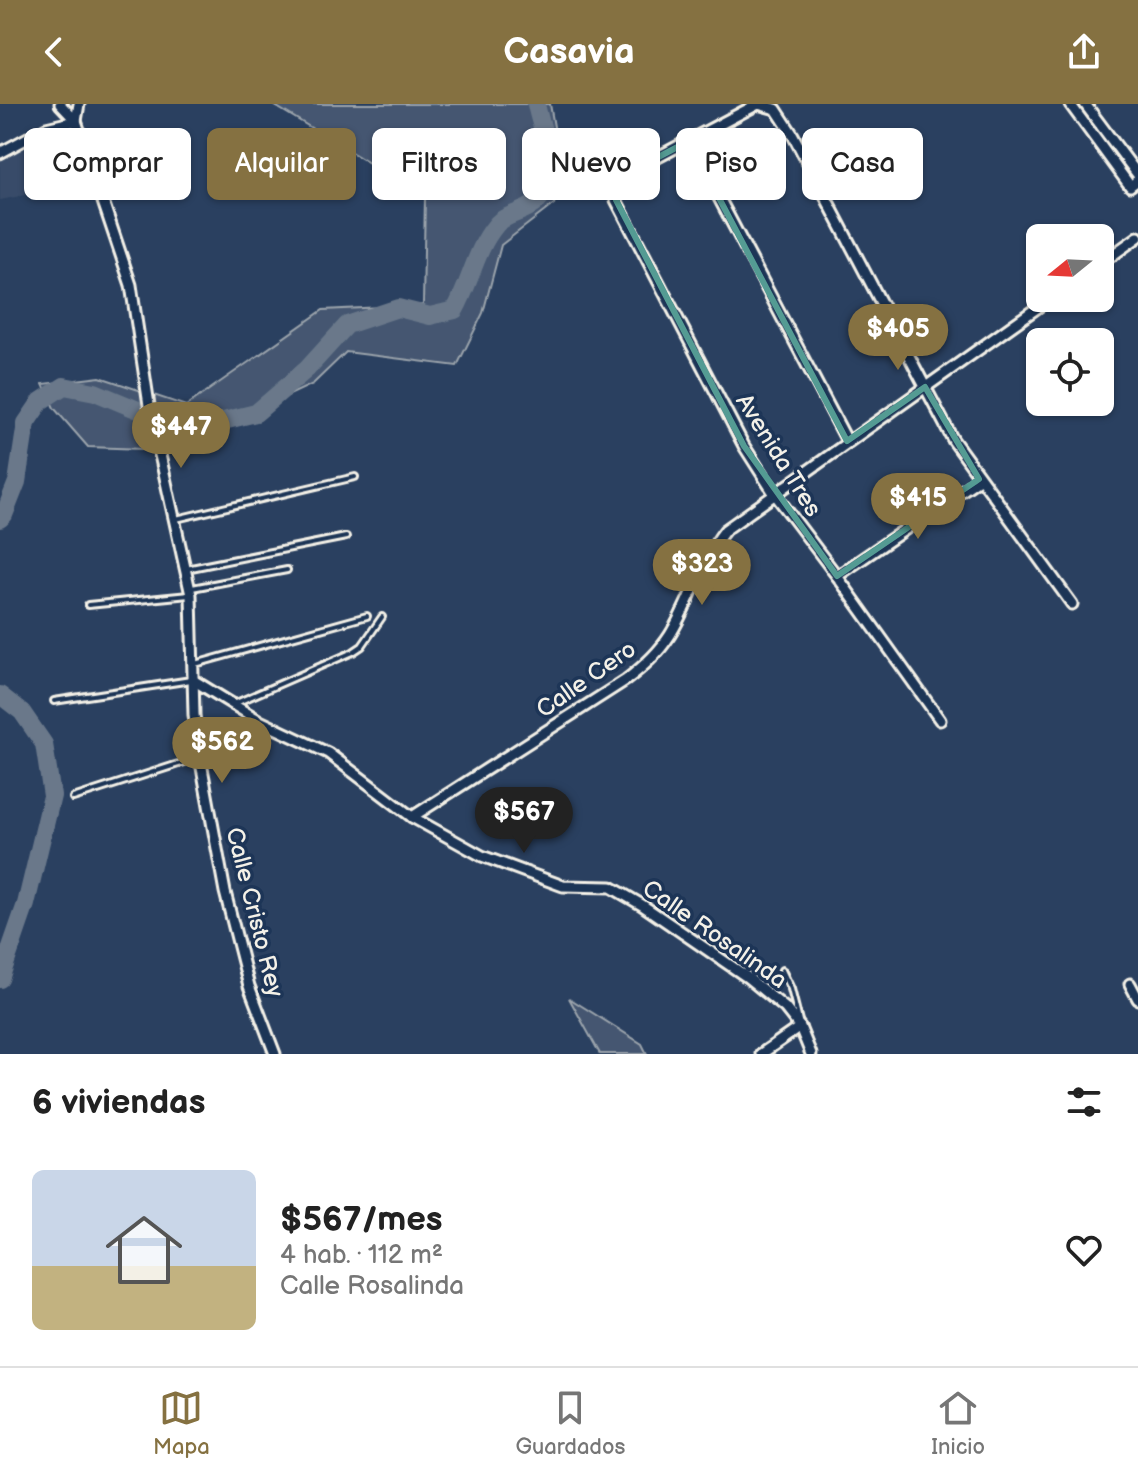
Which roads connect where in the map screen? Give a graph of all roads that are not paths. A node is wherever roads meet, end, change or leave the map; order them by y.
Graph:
1 (60, 104) edge
2 (79, 104) edge
3 (766, 104) edge
4 (1070, 104) edge
5 (1085, 104) edge
6 (76, 121) junction
7 (713, 128) edge
8 (676, 148) edge
9 (0, 153) edge
10 (1137, 181) edge
11 (720, 200) edge
12 (1138, 237) edge
13 (1114, 254) edge
14 (1031, 312) edge
15 (925, 387) junction
16 (847, 441) junction
17 (355, 477) dead end
18 (979, 479) junction
19 (774, 493) junction
20 (176, 519) junction
21 (346, 537) dead end
22 (186, 569) junction
23 (287, 570) dead end
24 (837, 576) junction
25 (191, 592) junction
26 (1072, 604) dead end
27 (88, 605) dead end
28 (367, 616) dead end
29 (382, 617) dead end
30 (193, 665) junction
31 (193, 680) junction
32 (54, 701) dead end
33 (234, 704) junction
34 (940, 720) dead end
35 (200, 757) junction
36 (73, 798) dead end
37 (412, 817) junction
38 (782, 970) dead end
39 (1130, 984) dead end
40 (1138, 999) edge
41 (800, 1027) junction
42 (275, 1054) edge
43 (761, 1054) edge
44 (811, 1054) edge

1 - 6 street
2 - 6 street
3 - 7 street
3 - 15 street
4 - 10 street
5 - 10 street
6 - 9 street
6 - 20 street, Calle Cristo Rey
8 - 19 street, Avenida Tres
11 - 16 street
12 - 13 street
14 - 15 street, Calle Cero
15 - 16 street, Calle Cero
15 - 18 street
16 - 19 street, Calle Cero
17 - 20 lane
18 - 24 street
18 - 26 street
19 - 24 street, Avenida Tres
19 - 37 street, Calle Cero
20 - 22 street, Calle Cristo Rey
21 - 22 lane
22 - 25 street, Calle Cristo Rey
23 - 25 lane
24 - 34 street, Avenida Tres
25 - 27 lane
25 - 30 street, Calle Cristo Rey
28 - 30 lane
29 - 33 lane
30 - 31 street, Calle Cristo Rey
31 - 32 lane
31 - 33 street, Calle Rosalinda
31 - 35 street, Calle Cristo Rey
33 - 37 street, Calle Rosalinda
35 - 36 lane
35 - 42 street, Calle Cristo Rey
37 - 41 street, Calle Rosalinda
38 - 41 lane
39 - 40 street
41 - 43 street
41 - 44 street, Calle Rosalinda

